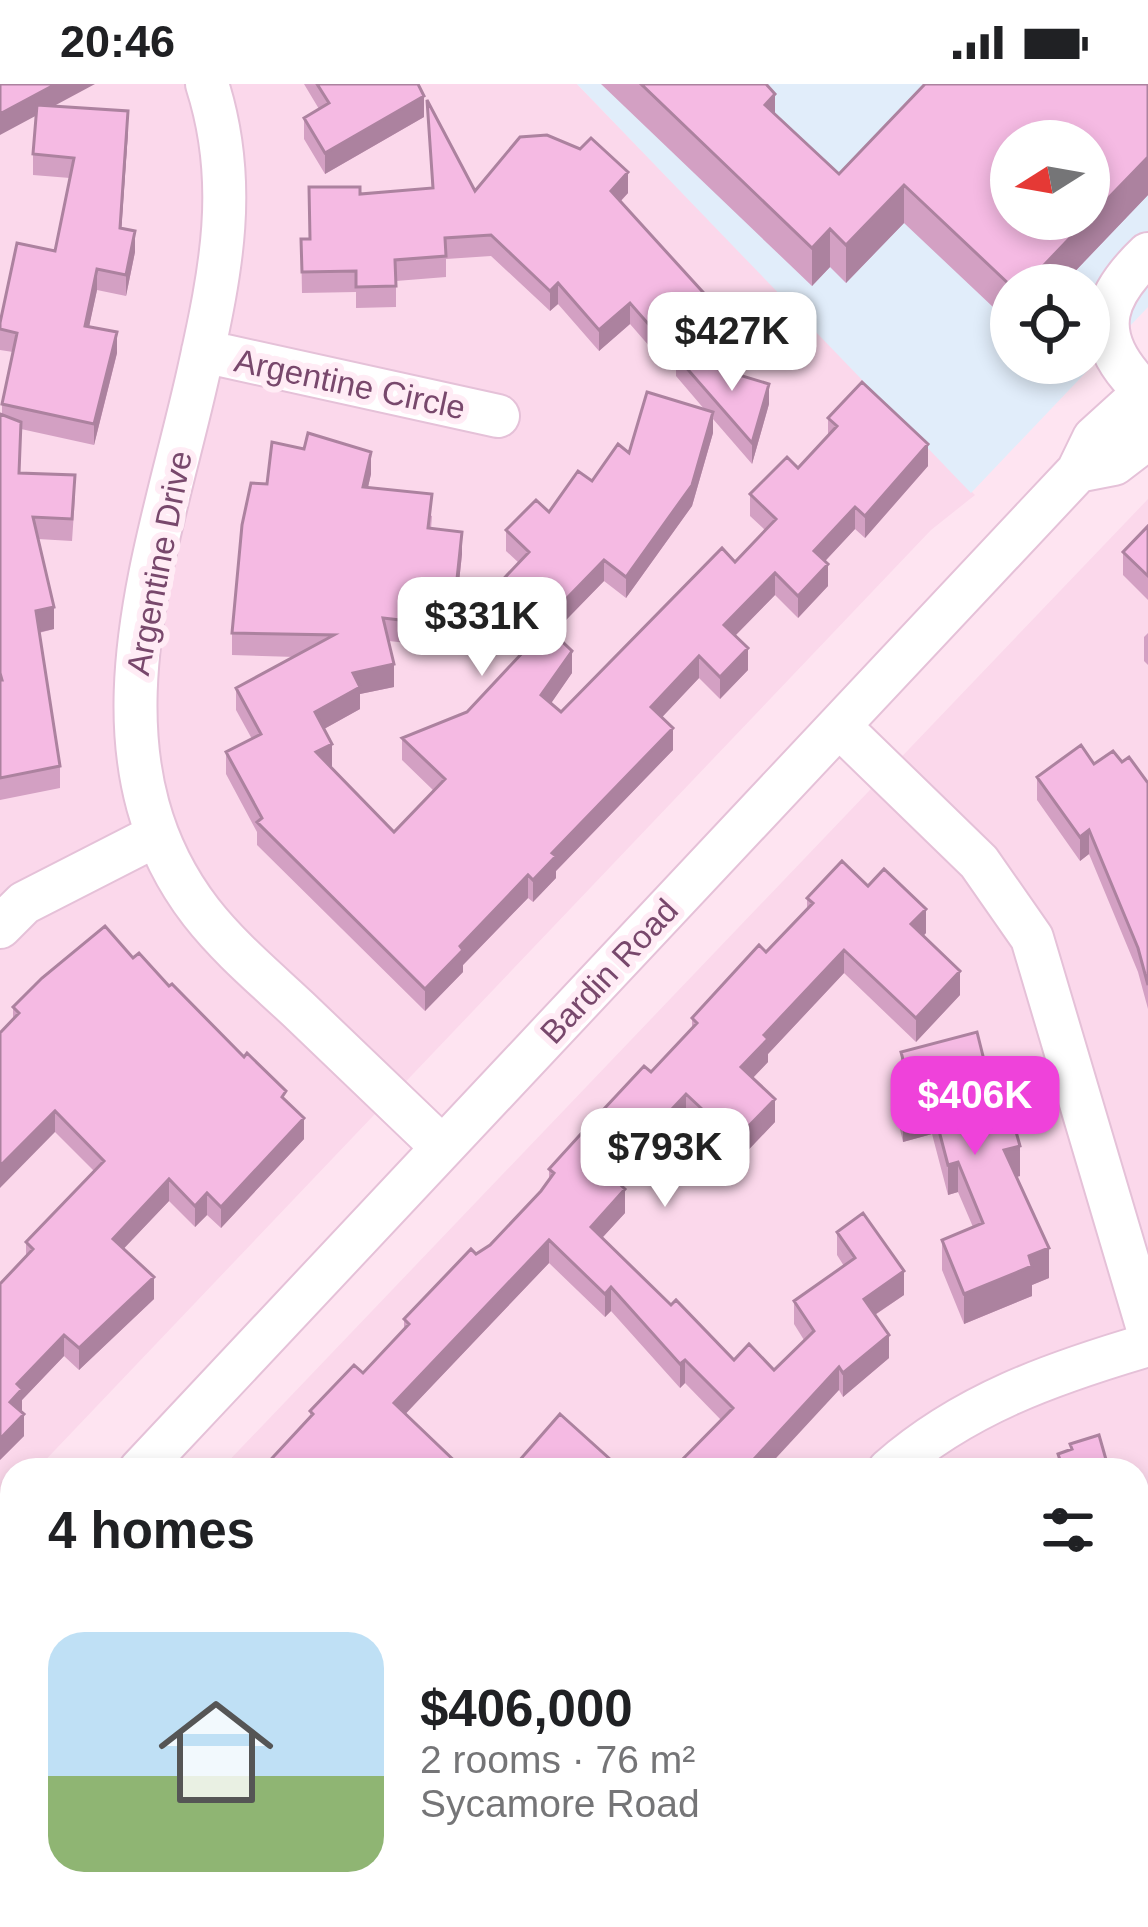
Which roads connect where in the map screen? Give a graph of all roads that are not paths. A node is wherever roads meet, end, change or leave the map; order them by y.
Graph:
1 (207, 84) edge
2 (1148, 254) edge
3 (203, 351) junction
4 (1142, 375) edge
5 (497, 416) dead end
6 (1148, 438) edge
7 (1078, 471) junction
8 (839, 726) junction
9 (157, 835) junction
10 (0, 927) edge
11 (442, 1147) junction
12 (1148, 1329) edge
13 (1148, 1345) edge
14 (151, 1458) edge
15 (903, 1458) edge

1 - 3 street, Argentine Drive
2 - 4 street
3 - 5 street, Argentine Circle
3 - 9 street, Argentine Drive
4 - 7 street, Bardin Road
6 - 7 street, Bardin Road
7 - 8 street, Bardin Road
8 - 11 street, Bardin Road
8 - 12 street
9 - 10 street
9 - 11 street, Argentine Drive
11 - 14 street, Bardin Road
13 - 15 street

